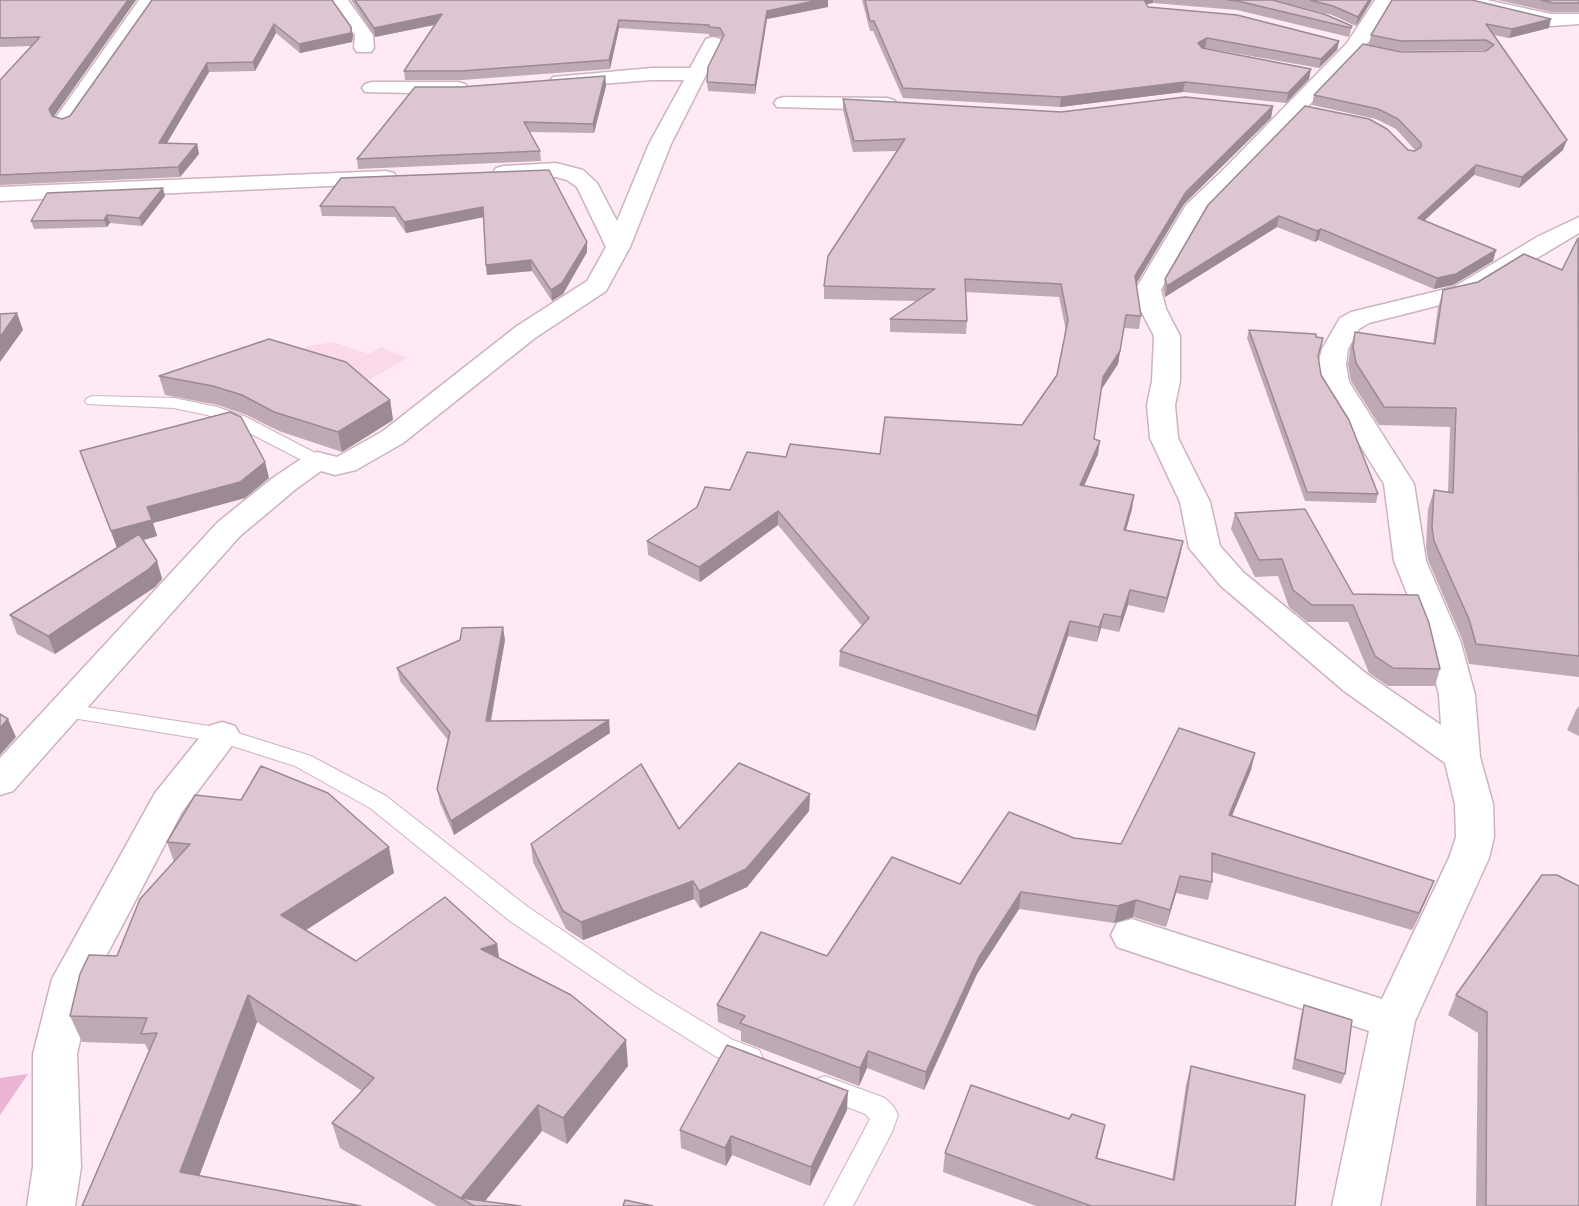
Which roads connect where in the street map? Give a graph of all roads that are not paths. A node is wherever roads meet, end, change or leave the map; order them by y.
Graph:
1 (148, 0) edge
2 (339, 0) edge
3 (1384, 0) edge
4 (1464, 0) edge
5 (1579, 19) edge
6 (713, 43) edge
7 (364, 48) dead end
8 (696, 74) junction
9 (545, 82) edge
10 (474, 87) edge
11 (372, 88) dead end
12 (784, 103) dead end
13 (909, 106) edge
14 (64, 120) edge
15 (485, 173) edge
16 (403, 177) edge
17 (0, 194) edge
18 (1579, 224) edge
19 (618, 247) junction
20 (93, 401) dead end
21 (317, 461) junction
22 (67, 711) junction
23 (222, 735) junction
24 (1462, 757) junction
25 (0, 782) edge
26 (1132, 935) dead end
27 (1393, 1021) junction
28 (768, 1065) edge
29 (800, 1077) edge
30 (51, 1206) edge
31 (838, 1206) edge
32 (1356, 1206) edge

1 - 14 street
2 - 7 street
3 - 24 street
4 - 5 street
6 - 8 street
8 - 9 street
8 - 19 street
10 - 11 street
12 - 13 street
15 - 19 street
16 - 17 street
18 - 24 street
19 - 21 street
20 - 21 lane
21 - 22 street
22 - 23 lane
22 - 25 street
23 - 28 lane
23 - 30 street
24 - 27 street
26 - 27 street
27 - 32 street
29 - 31 lane

